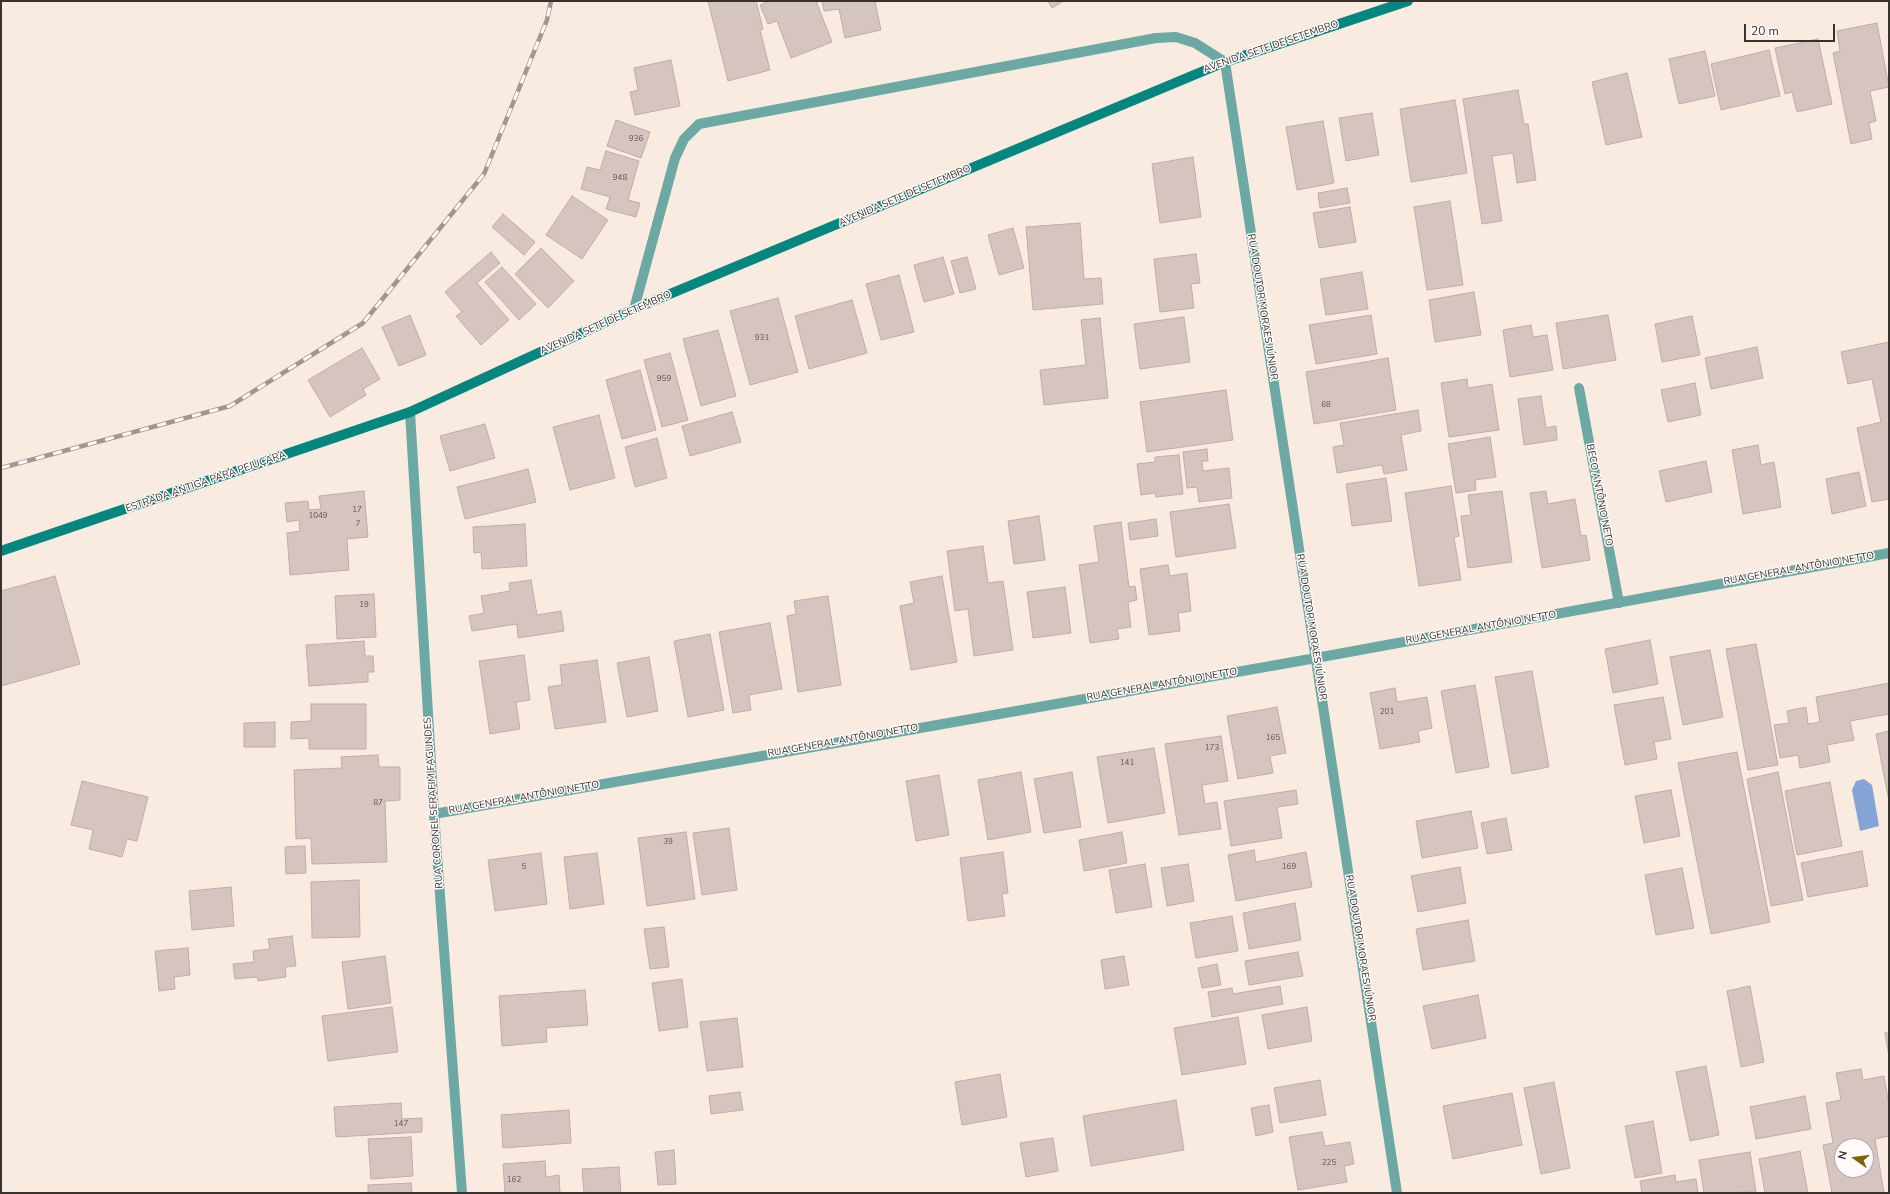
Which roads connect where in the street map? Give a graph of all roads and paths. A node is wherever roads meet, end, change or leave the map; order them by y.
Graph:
1 (1408, 1) edge
2 (1225, 62) junction
3 (634, 309) junction
4 (1579, 388) dead end
5 (410, 412) junction
6 (1, 551) edge
7 (1889, 553) edge
8 (1619, 603) junction
9 (1316, 658) junction
10 (434, 814) junction
11 (462, 1193) edge
12 (1397, 1193) edge

1 - 2 street, AVENIDA SETE DE SETEMBRO
2 - 3 street, AVENIDA SETE DE SETEMBRO
2 - 3 street
2 - 9 street, RUA DOUTOR MORAES JÚNIOR
3 - 5 street, AVENIDA SETE DE SETEMBRO
4 - 8 street, BECO ANTÔNIO NETO
5 - 6 street, ESTRADA ANTIGA PARA PEJUÇARA
5 - 10 street, RUA CORONEL SERAFIM FAGUNDES
7 - 8 street, RUA GENERAL ANTÔNIO NETTO
8 - 9 street, RUA GENERAL ANTÔNIO NETTO
9 - 10 street, RUA GENERAL ANTÔNIO NETTO
9 - 12 street, RUA DOUTOR MORAES JÚNIOR
10 - 11 street, RUA CORONEL SERAFIM FAGUNDES

